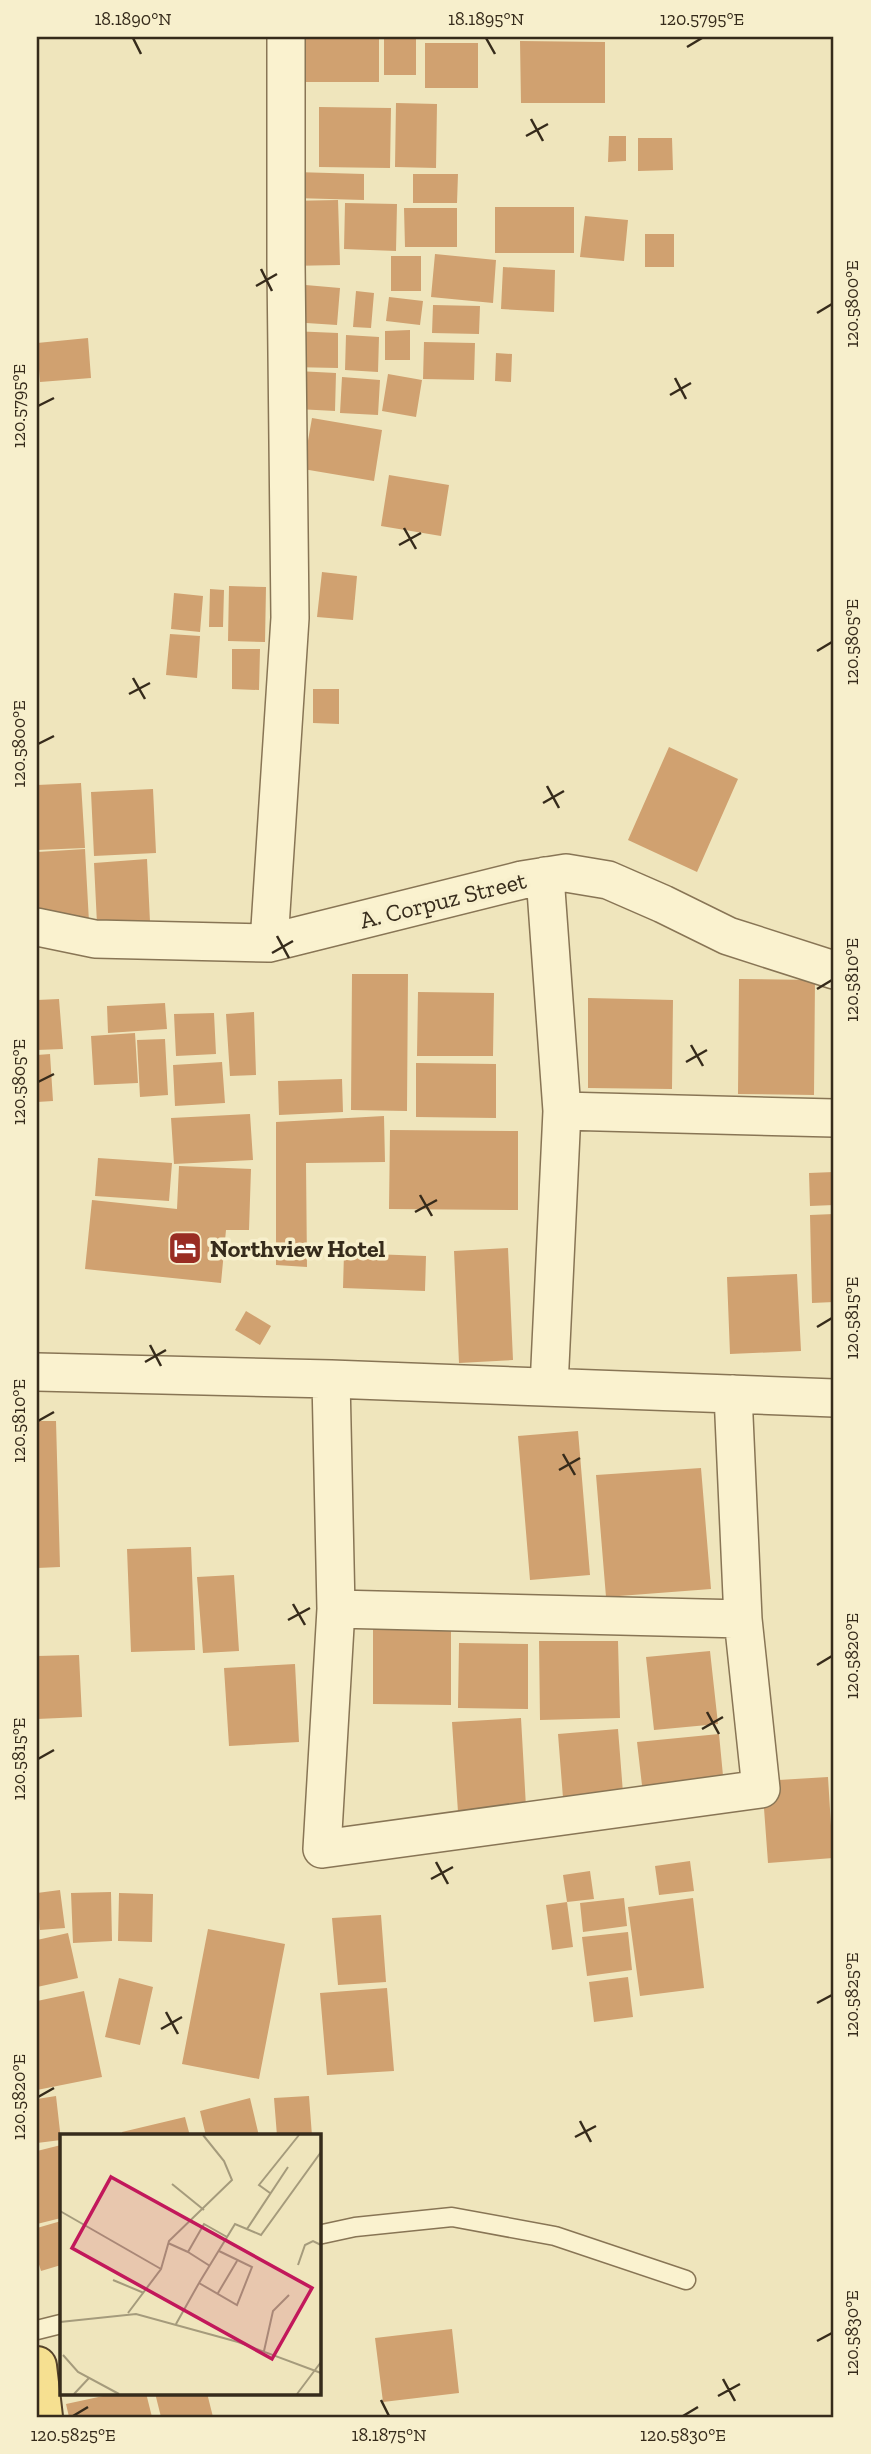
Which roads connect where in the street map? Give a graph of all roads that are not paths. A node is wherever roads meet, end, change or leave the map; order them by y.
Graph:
1 (286, 37) edge
2 (545, 876) junction
3 (37, 927) edge
4 (269, 943) junction
5 (834, 970) edge
6 (562, 1111) junction
7 (834, 1118) edge
8 (37, 1372) edge
9 (331, 1379) junction
10 (549, 1387) junction
11 (733, 1394) junction
12 (834, 1398) edge
13 (336, 1609) junction
14 (743, 1619) junction
15 (320, 2235) edge
16 (686, 2280) dead end
17 (60, 2324) edge
18 (37, 2330) edge
19 (37, 2366) edge
20 (43, 2417) edge

1 - 4 street
2 - 4 street, A. Corpuz Street
2 - 5 street, A. Corpuz Street
2 - 6 street
3 - 4 street, A. Corpuz Street
6 - 7 street
6 - 10 street
8 - 9 street
9 - 10 street
9 - 13 street
10 - 11 street
11 - 12 street
11 - 14 street
13 - 14 street
13 - 14 street
15 - 16 lane
17 - 18 lane
19 - 20 main road

